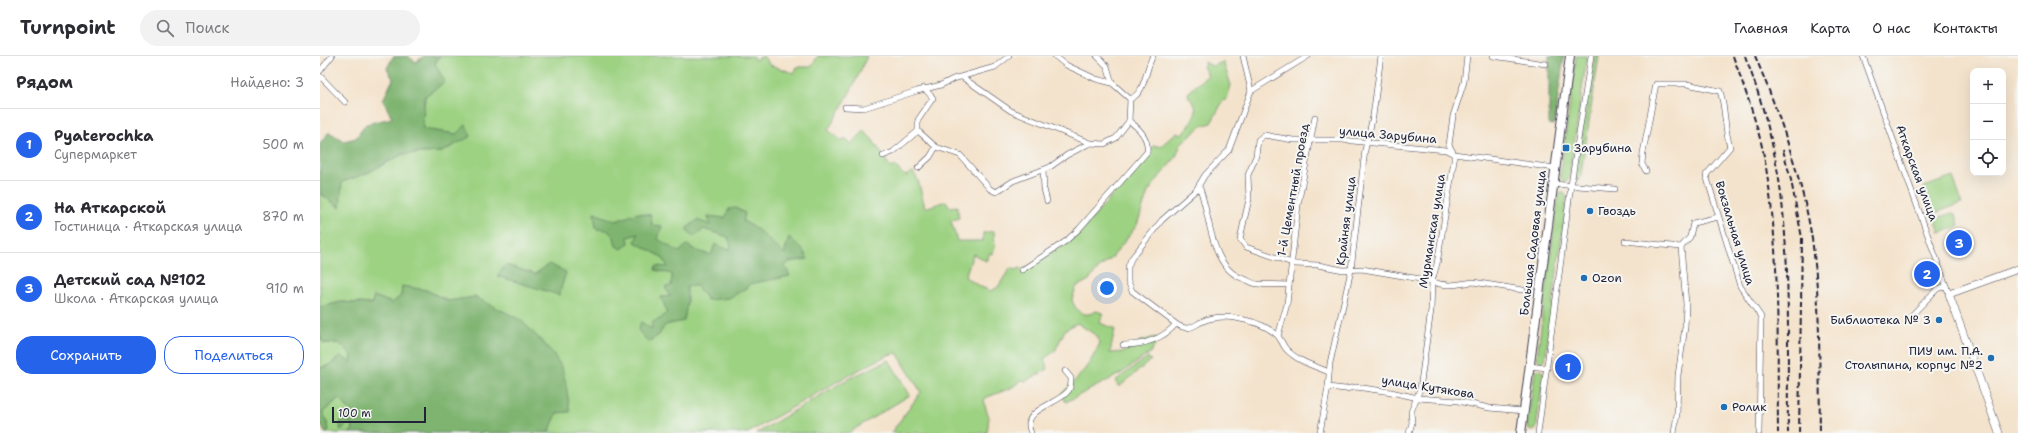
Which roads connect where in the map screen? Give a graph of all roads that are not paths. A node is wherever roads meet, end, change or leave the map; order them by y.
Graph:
1 (332, 56) edge
2 (1009, 56) edge
3 (1055, 56) edge
4 (1097, 56) edge
5 (1153, 56) edge
6 (1243, 56) edge
7 (1308, 56) edge
8 (1380, 56) edge
9 (1467, 56) edge
10 (1493, 56) edge
11 (1570, 56) edge
12 (1591, 56) edge
13 (1863, 56) edge
14 (1546, 64) dead end
15 (320, 71) edge
16 (320, 76) edge
17 (962, 78) junction
18 (1112, 83) junction
19 (924, 88) junction
20 (1252, 91) junction
21 (1130, 99) junction
22 (345, 102) dead end
23 (845, 106) dead end
24 (1315, 117) dead end
25 (1129, 121) junction
26 (918, 131) junction
27 (1312, 140) junction
28 (1090, 143) junction
29 (1367, 143) junction
30 (936, 147) junction
31 (1454, 154) junction
32 (883, 156) dead end
33 (918, 168) dead end
34 (1555, 168) junction
35 (1043, 170) junction
36 (1646, 171) dead end
37 (1553, 184) junction
38 (1199, 186) junction
39 (1571, 186) junction
40 (1615, 189) dead end
41 (1047, 201) dead end
42 (1718, 216) junction
43 (1625, 241) dead end
44 (1681, 247) junction
45 (1291, 263) junction
46 (2018, 269) edge
47 (1022, 270) dead end
48 (1351, 270) junction
49 (1432, 281) junction
50 (1289, 286) junction
51 (1946, 286) junction
52 (1523, 290) dead end
53 (1949, 294) junction
54 (1908, 319) dead end
55 (1176, 324) junction
56 (1278, 336) junction
57 (1123, 345) dead end
58 (1530, 366) junction
59 (1547, 368) junction
60 (1065, 371) dead end
61 (1329, 372) junction
62 (1328, 387) junction
63 (1418, 398) junction
64 (1524, 411) junction
65 (1031, 433) edge
66 (1320, 433) edge
67 (1409, 433) edge
68 (1523, 433) edge
69 (1538, 433) edge
70 (1674, 433) edge
71 (1759, 433) edge
72 (1999, 433) edge

1 - 15 street
2 - 17 street
3 - 18 street
4 - 18 street
5 - 21 street
6 - 20 street
7 - 20 street
8 - 29 street, Крайняя улица
9 - 31 street, Мурманская улица
10 - 14 street
11 - 34 main road, Большая Садовая улица
12 - 39 street
13 - 51 street, Аткарская улица
16 - 22 street
17 - 19 street
17 - 28 street
18 - 21 street
19 - 23 street
19 - 26 street
20 - 38 street
21 - 25 street
24 - 27 street, 1-й Цементный проезд
25 - 28 street
25 - 47 street
26 - 30 street
26 - 32 street
27 - 29 street, улица Зарубина
27 - 45 street, 1-й Цементный проезд
27 - 45 street, улица Зарубина
28 - 35 street
29 - 31 street, улица Зарубина
29 - 48 street, Крайняя улица
30 - 33 street
30 - 35 street
31 - 34 street, улица Зарубина
31 - 49 street, Мурманская улица
34 - 37 main road, Большая Садовая улица
35 - 41 street
36 - 42 street, Вокзальная улица
37 - 39 street
37 - 58 main road, Большая Садовая улица
38 - 50 street
38 - 55 street
39 - 40 street
39 - 59 street
42 - 44 street
42 - 71 street, Вокзальная улица
43 - 44 street
44 - 70 street
45 - 48 street
45 - 50 street, 1-й Цементный проезд
46 - 53 street
48 - 49 street
48 - 61 street, Крайняя улица
49 - 52 street
49 - 63 street, Мурманская улица
50 - 56 street, 1-й Цементный проезд
51 - 53 street, Аткарская улица
51 - 54 street
53 - 72 street, Аткарская улица
55 - 56 street
55 - 57 street
56 - 61 street
58 - 59 street
58 - 64 main road, Большая Садовая улица
59 - 69 street
60 - 65 street
61 - 62 street, Крайняя улица
62 - 63 street, улица Кутякова
62 - 66 street, Крайняя улица
63 - 64 street, улица Кутякова
63 - 67 street, Мурманская улица
64 - 68 main road, Большая Садовая улица

